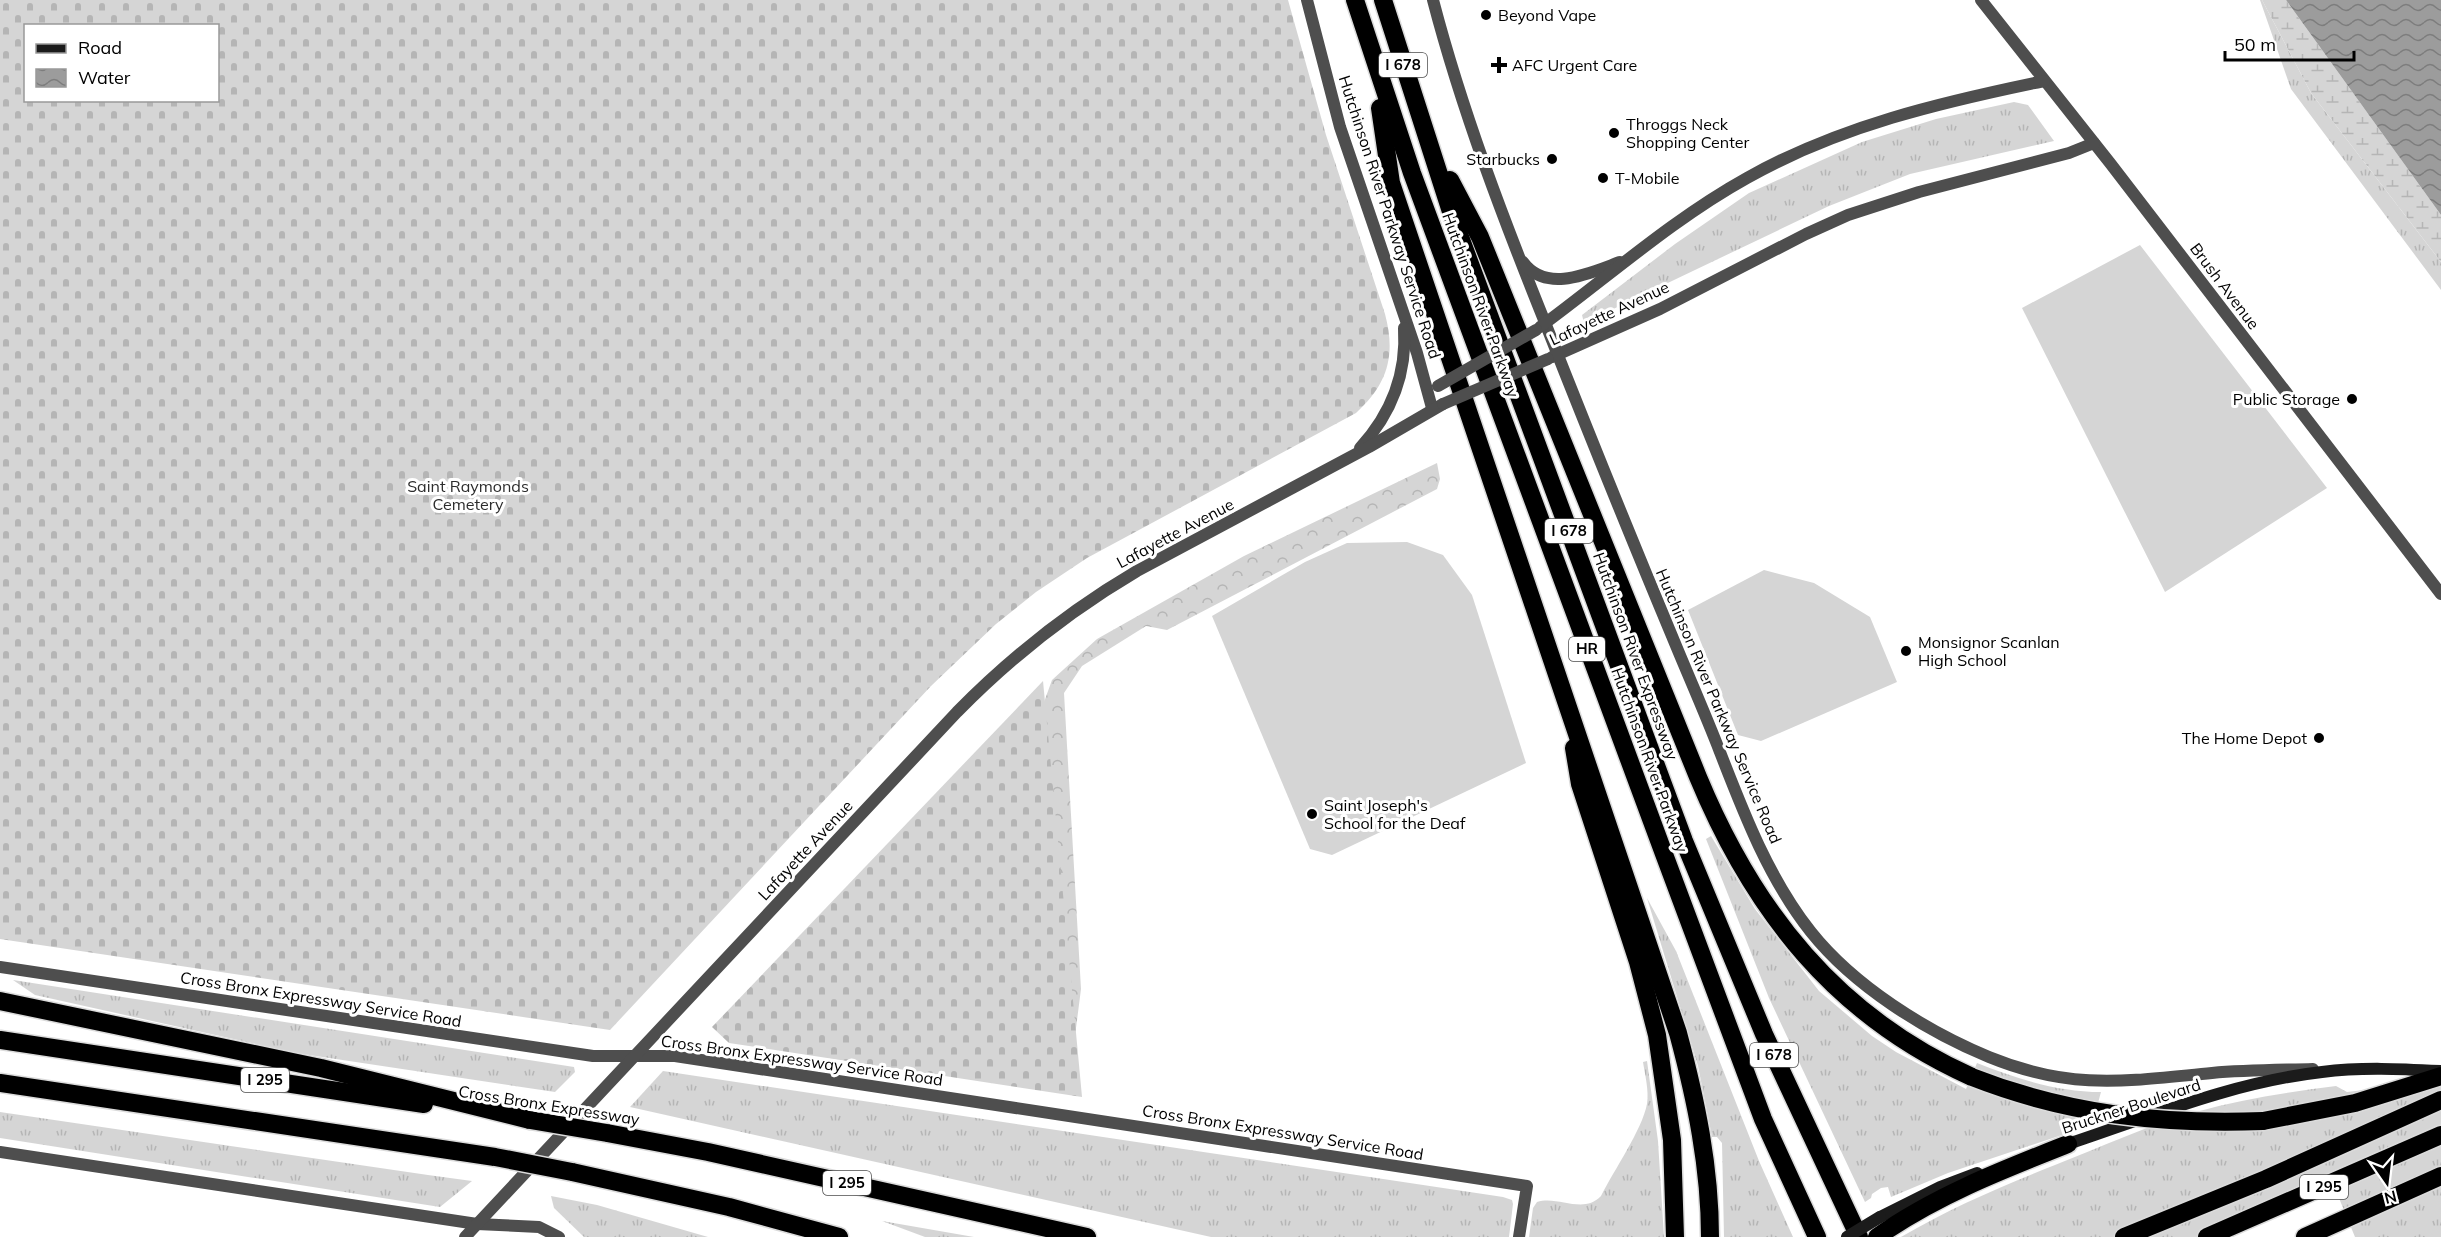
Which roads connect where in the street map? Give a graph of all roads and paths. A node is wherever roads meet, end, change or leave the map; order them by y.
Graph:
1 (1306, 0) edge
2 (1355, 0) edge
3 (1383, 0) edge
4 (1433, 0) edge
5 (1981, 0) edge
6 (1372, 56) junction
7 (2044, 81) junction
8 (1424, 130) junction
9 (2094, 143) junction
10 (1517, 254) junction
11 (1632, 258) junction
12 (1401, 309) junction
13 (1540, 327) junction
14 (1553, 357) junction
15 (1433, 389) junction
16 (1437, 406) junction
17 (1352, 457) junction
18 (2441, 594) edge
19 (1566, 696) junction
20 (0, 967) edge
21 (0, 1001) edge
22 (0, 1040) edge
23 (635, 1056) junction
24 (2355, 1069) junction
25 (2441, 1073) edge
26 (0, 1083) edge
27 (2441, 1088) edge
28 (2441, 1100) edge
29 (530, 1120) junction
30 (2263, 1121) junction
31 (2441, 1135) edge
32 (2068, 1144) joint
33 (0, 1152) edge
34 (2441, 1176) edge
35 (1832, 1179) junction
36 (477, 1224) junction
37 (1881, 1228) edge
38 (465, 1237) edge
39 (559, 1237) edge
40 (837, 1237) edge
41 (1087, 1237) edge
42 (1519, 1237) edge
43 (1676, 1237) edge
44 (1710, 1237) edge
45 (1817, 1237) edge
46 (1847, 1237) edge
47 (1858, 1237) edge
48 (1868, 1237) edge
49 (2124, 1237) edge
50 (2207, 1237) edge
51 (2305, 1237) edge

1 - 12 street, Hutchinson River Parkway Service Road
2 - 6 highway, I 678
3 - 8 highway, Hutchinson River Expressway / I 678
4 - 10 street, Hutchinson River Parkway Service Road
5 - 7 street, Brush Avenue
6 - 19 highway
6 - 45 highway, Hutchinson River Parkway / HR
7 - 9 street, Brush Avenue
7 - 11 street, Lafayette Avenue
8 - 30 highway, bridge
8 - 35 highway, Hutchinson River Expressway / I 678
9 - 14 street, Lafayette Avenue
9 - 18 street, Brush Avenue
10 - 11 street
10 - 13 street, Hutchinson River Parkway Service Road
11 - 13 street, Lafayette Avenue
12 - 15 street, Hutchinson River Parkway Service Road
12 - 17 street
13 - 14 street, Hutchinson River Parkway Service Road
13 - 15 street, Lafayette Avenue, bridge
14 - 16 street, Lafayette Avenue, bridge
14 - 24 street, Hutchinson River Parkway Service Road
15 - 16 street, Hutchinson River Parkway Service Road
16 - 17 street, Lafayette Avenue
17 - 23 street, Lafayette Avenue
19 - 43 highway
19 - 44 highway
20 - 23 street, Cross Bronx Expressway Service Road
21 - 29 highway
22 - 29 highway, Cross Bronx Expressway / I 295
23 - 36 street, Lafayette Avenue
23 - 42 street, Cross Bronx Expressway Service Road
24 - 25 main road, Bruckner Boulevard
24 - 32 main road, Bruckner Boulevard
25 - 30 highway
26 - 40 highway, bridge
27 - 30 highway
28 - 49 highway
29 - 41 highway, Cross Bronx Expressway / I 295, bridge
31 - 50 highway, I 295
32 - 37 highway
33 - 36 street
34 - 51 highway
35 - 47 highway
35 - 48 highway
36 - 38 street, Lafayette Avenue
36 - 39 street
37 - 46 main road, bridge

